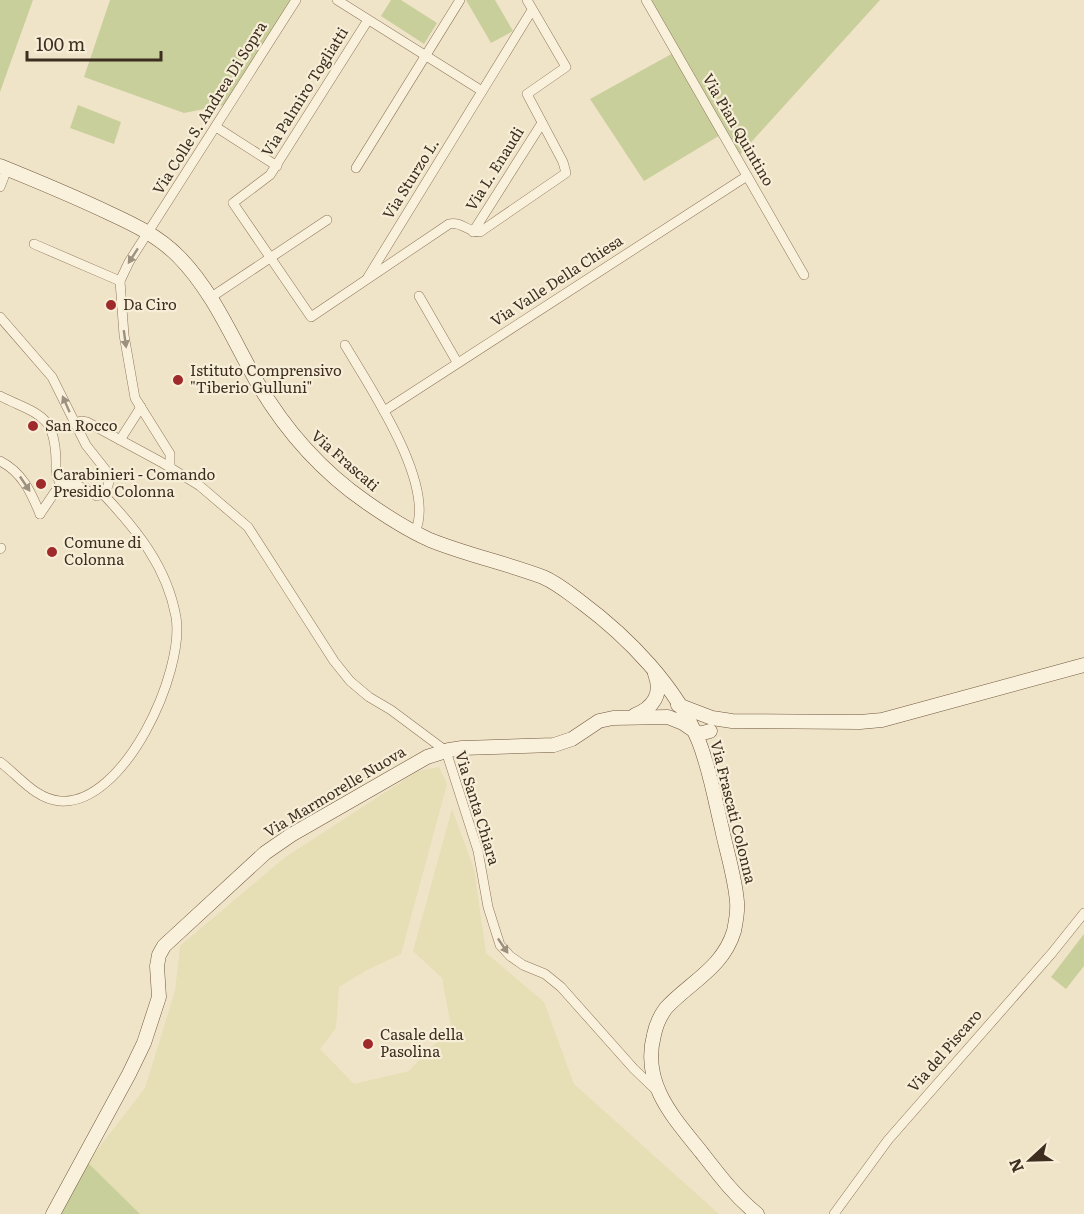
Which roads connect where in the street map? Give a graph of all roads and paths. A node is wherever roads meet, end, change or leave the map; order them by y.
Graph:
1 (296, 0) edge
2 (337, 0) edge
3 (460, 0) edge
4 (527, 0) edge
5 (646, 0) edge
6 (532, 10) junction
7 (368, 20) junction
8 (426, 55) junction
9 (482, 91) junction
10 (542, 123) junction
11 (216, 127) junction
12 (277, 166) junction
13 (4, 167) edge
14 (356, 168) dead end
15 (747, 176) junction
16 (0, 187) edge
17 (327, 220) dead end
18 (149, 232) junction
19 (473, 232) junction
20 (34, 244) dead end
21 (270, 258) junction
22 (804, 275) dead end
23 (120, 281) junction
24 (365, 282) junction
25 (419, 296) dead end
26 (210, 298) junction
27 (0, 317) edge
28 (345, 345) dead end
29 (457, 363) junction
30 (0, 396) edge
31 (141, 407) junction
32 (384, 411) junction
33 (75, 424) junction
34 (120, 440) junction
35 (0, 461) edge
36 (170, 467) junction
37 (61, 483) junction
38 (104, 493) junction
39 (415, 532) junction
40 (647, 662) junction
41 (1084, 665) edge
42 (664, 684) joint
43 (678, 705) junction
44 (705, 716) junction
45 (631, 717) junction
46 (741, 722) junction
47 (692, 729) junction
48 (710, 731) junction
49 (446, 751) junction
50 (0, 762) edge
51 (706, 763) junction
52 (1084, 913) edge
53 (658, 1092) junction
54 (53, 1214) edge
55 (757, 1214) edge
56 (834, 1214) edge

1 - 11 street, Via Colle S. Andrea Di Sopra
2 - 7 street
3 - 8 street
4 - 6 street
5 - 15 street, Via Pian Quintino
6 - 9 street, Via Sturzo L.
6 - 10 street
7 - 8 street
7 - 12 street, Via Palmiro Togliatti
8 - 9 street
8 - 14 street
9 - 24 street, Via Sturzo L.
10 - 19 street, Via L. Enaudi
10 - 19 street
11 - 12 street
11 - 18 street, Via Colle S. Andrea Di Sopra
12 - 21 street, Via Palmiro Togliatti
13 - 16 street
13 - 18 street, Via Frascati
15 - 22 street, Via Pian Quintino
15 - 29 street, Via Valle Della Chiesa
17 - 21 street
18 -> 23 street, Via Colle S. Andrea Di Sopra
18 - 26 street, Via Frascati
19 - 24 street
20 - 23 street
21 - 24 street
21 - 26 street
23 -> 31 street
25 - 29 street
26 - 39 street, Via Frascati
33 -> 27 street
28 - 32 street
29 - 32 street, Via Valle Della Chiesa
30 - 37 street
31 - 34 street
31 - 36 street
32 - 39 street
33 - 34 street, Via Santa Chiara
33 - 38 street
34 - 36 street, Via Santa Chiara
35 -> 37 street
36 - 49 street, Via Santa Chiara
37 - 38 street
38 - 50 street
39 - 40 street, Via Frascati
40 - 42 street, Via Frascati
40 - 45 street, Via Marmorelle Nuova
41 - 46 street
42 - 43 street, Via Frascati Colonna
43 - 44 street
43 - 47 street, Via Frascati Colonna
44 - 46 street
44 - 47 street
45 - 47 street, Via Marmorelle Nuova
45 - 49 street, Via Marmorelle Nuova
46 - 48 street
47 - 48 street, Via Marmorelle Nuova
47 - 51 street, Via Frascati Colonna
48 - 51 street
49 -> 53 street, Via Santa Chiara
49 - 54 street, Via Marmorelle Nuova
51 - 53 street, Via Frascati Colonna
52 - 56 street, Via del Piscaro
53 - 55 street, Via Frascati Colonna

